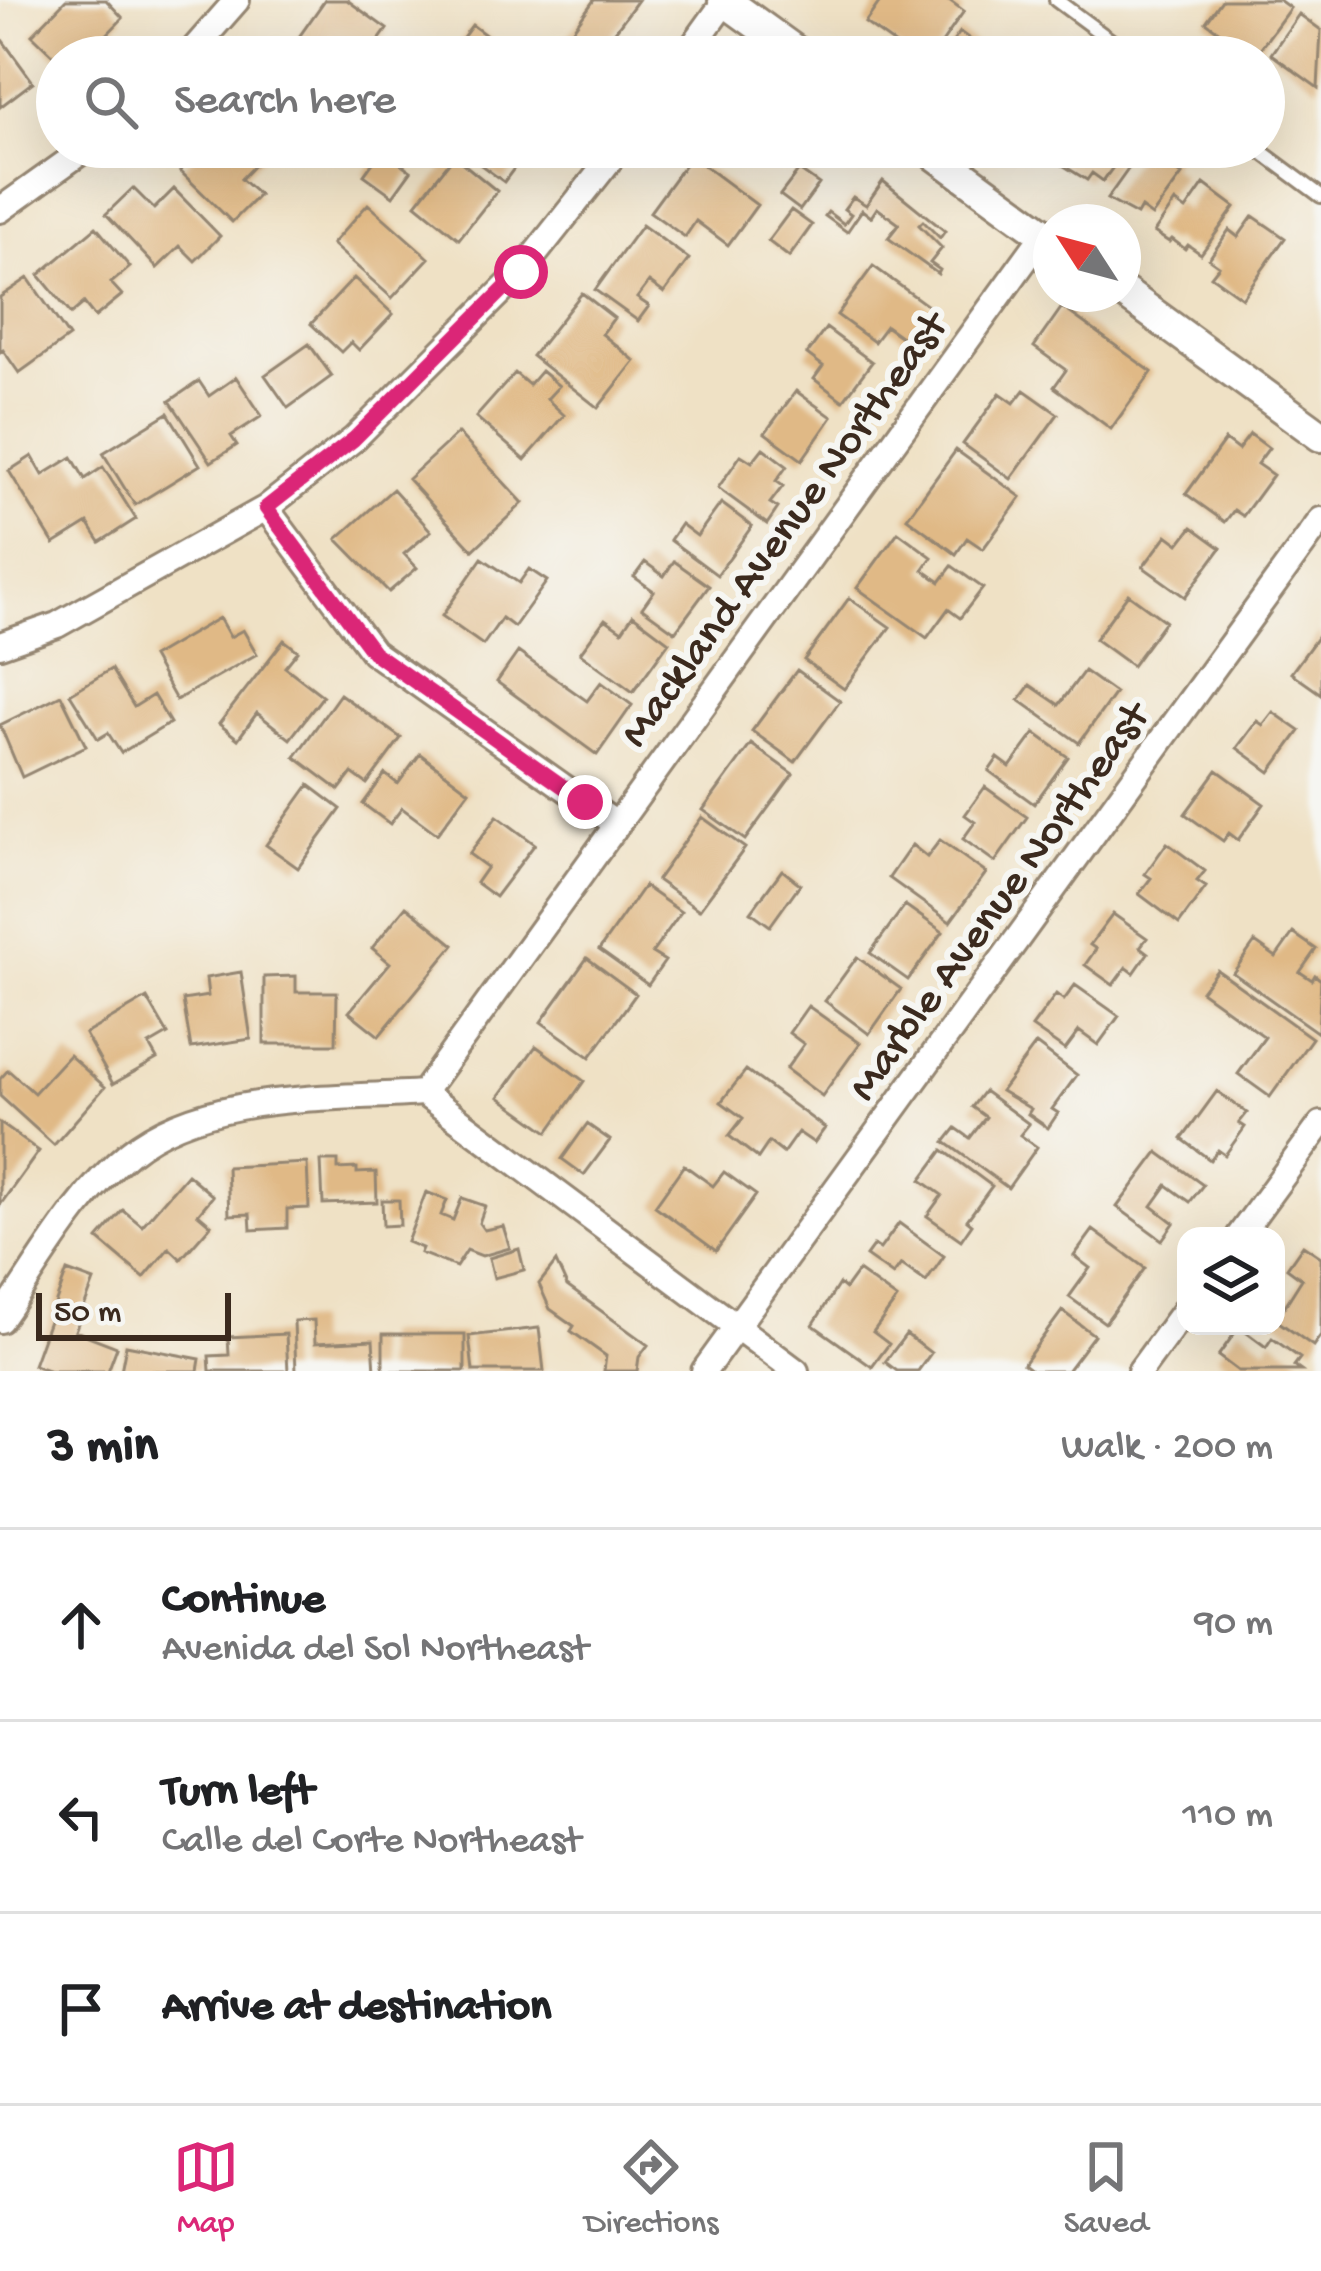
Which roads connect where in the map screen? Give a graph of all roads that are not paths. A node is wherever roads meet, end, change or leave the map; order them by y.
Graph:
1 (237, 0) edge
2 (725, 0) edge
3 (1055, 0) edge
4 (205, 36) edge
5 (700, 36) edge
6 (774, 36) edge
7 (1104, 36) edge
8 (59, 168) edge
9 (603, 168) edge
10 (954, 168) edge
11 (1283, 168) edge
12 (1321, 196) edge
13 (0, 210) edge
14 (1033, 227) edge
15 (1033, 256) edge
16 (1141, 305) edge
17 (1321, 436) edge
18 (266, 508) junction
19 (1321, 520) edge
20 (0, 645) edge
21 (616, 824) junction
22 (422, 1093) junction
23 (1321, 1124) edge
24 (1246, 1227) edge
25 (0, 1320) edge
26 (1177, 1321) edge
27 (737, 1328) junction
28 (704, 1371) edge
29 (796, 1371) edge
30 (1140, 1371) edge

1 - 4 street
2 - 5 street
2 - 6 street
3 - 7 lane
8 - 13 street
9 - 18 street
10 - 14 street
11 - 12 lane
15 - 21 street, Mackland Avenue Northeast
16 - 17 street
18 - 20 street
18 - 21 street
19 - 27 street, Marble Avenue Northeast
21 - 22 street, Mackland Avenue Northeast
22 - 25 street
22 - 27 street
23 - 24 street
26 - 30 street
27 - 28 street, Marble Avenue Northeast
27 - 29 street

